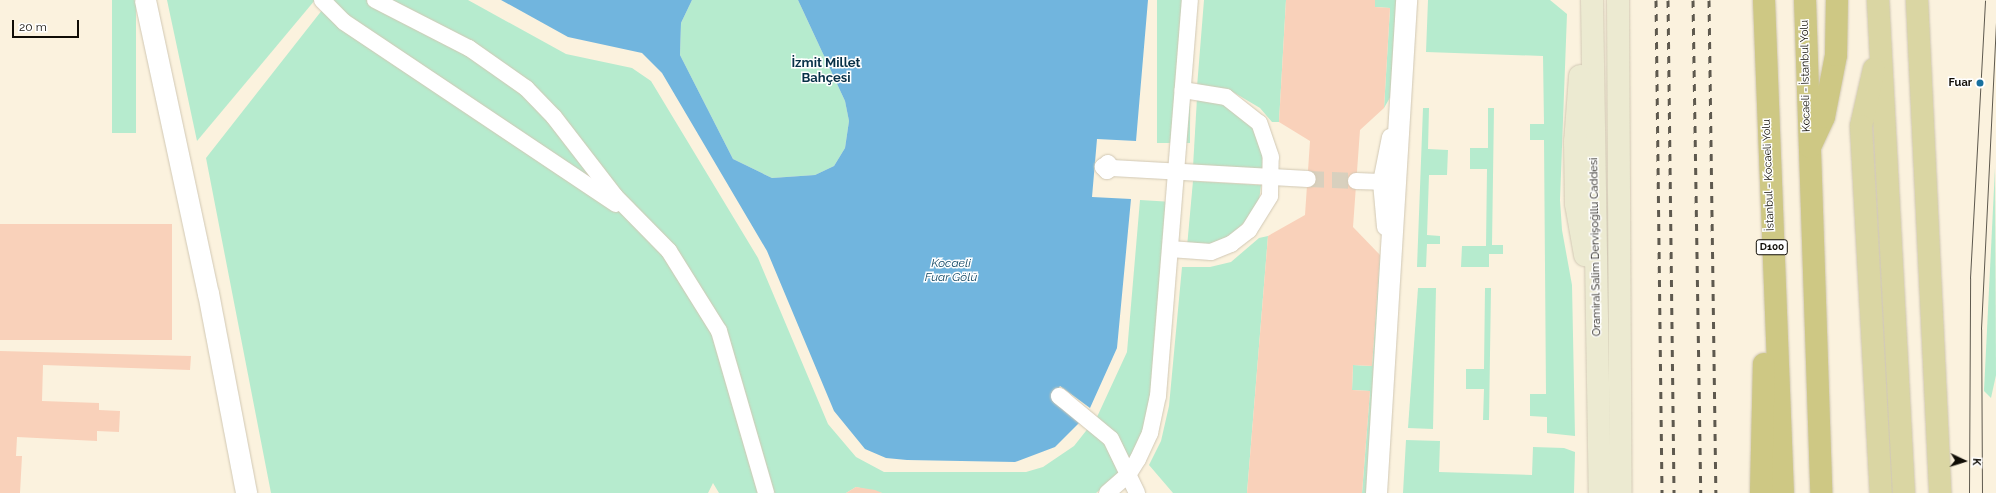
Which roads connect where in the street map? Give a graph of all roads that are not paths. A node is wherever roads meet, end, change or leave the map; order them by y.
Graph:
1 (145, 0) edge
2 (322, 0) edge
3 (375, 0) edge
4 (1190, 0) edge
5 (1406, 0) edge
6 (1417, 0) edge
7 (1618, 0) edge
8 (1764, 0) edge
9 (1805, 0) edge
10 (1837, 0) edge
11 (1878, 0) edge
12 (1917, 0) edge
13 (1592, 7) edge
14 (1879, 44) junction
15 (1401, 89) junction
16 (1183, 90) junction
17 (1808, 151) junction
18 (1768, 159) junction
19 (1112, 168) dead end
20 (1176, 171) junction
21 (1270, 177) junction
22 (1308, 179) tunnel mouth
23 (1356, 181) tunnel mouth
24 (1381, 182) junction
25 (639, 220) junction
26 (1170, 249) junction
27 (1390, 272) junction
28 (1814, 358) junction
29 (1064, 400) dead end
30 (1128, 474) junction
31 (246, 493) edge
32 (766, 493) edge
33 (1107, 493) edge
34 (1137, 493) edge
35 (1376, 493) edge
36 (1390, 493) edge
37 (1600, 493) edge
38 (1622, 493) edge
39 (1761, 493) edge
40 (1783, 493) edge
41 (1821, 493) edge
42 (1835, 493) edge
43 (1881, 493) edge
44 (1904, 493) edge
45 (1940, 493) edge

1 - 31 street
2 - 25 street
3 - 25 street
4 - 16 street
5 - 15 street
6 - 36 street
7 - 38 main road, Oramiral Salim Dervişoğllu Caddesi
8 - 18 highway, İstanbul - Kocaeli Yolu / D100
9 - 17 highway, Kocaeli - İstanbul Yolu
10 - 17 highway
11 - 14 main road
12 - 45 main road
13 - 37 main road, Oramiral Salim Dervişoğllu Caddesi
14 - 43 main road
14 - 44 main road
15 - 24 street
15 - 27 street
16 - 20 street
16 - 21 street
17 - 28 highway, Kocaeli - İstanbul Yolu
18 - 39 highway
18 - 40 highway, İstanbul - Kocaeli Yolu / D100
19 - 20 street
20 - 21 street
20 - 26 street
21 - 22 street
21 - 26 street
23 - 24 street
24 - 27 street
25 - 32 street
26 - 30 street
27 - 35 street
28 - 41 highway
28 - 42 highway
29 - 30 street
30 - 33 street
30 - 34 street

